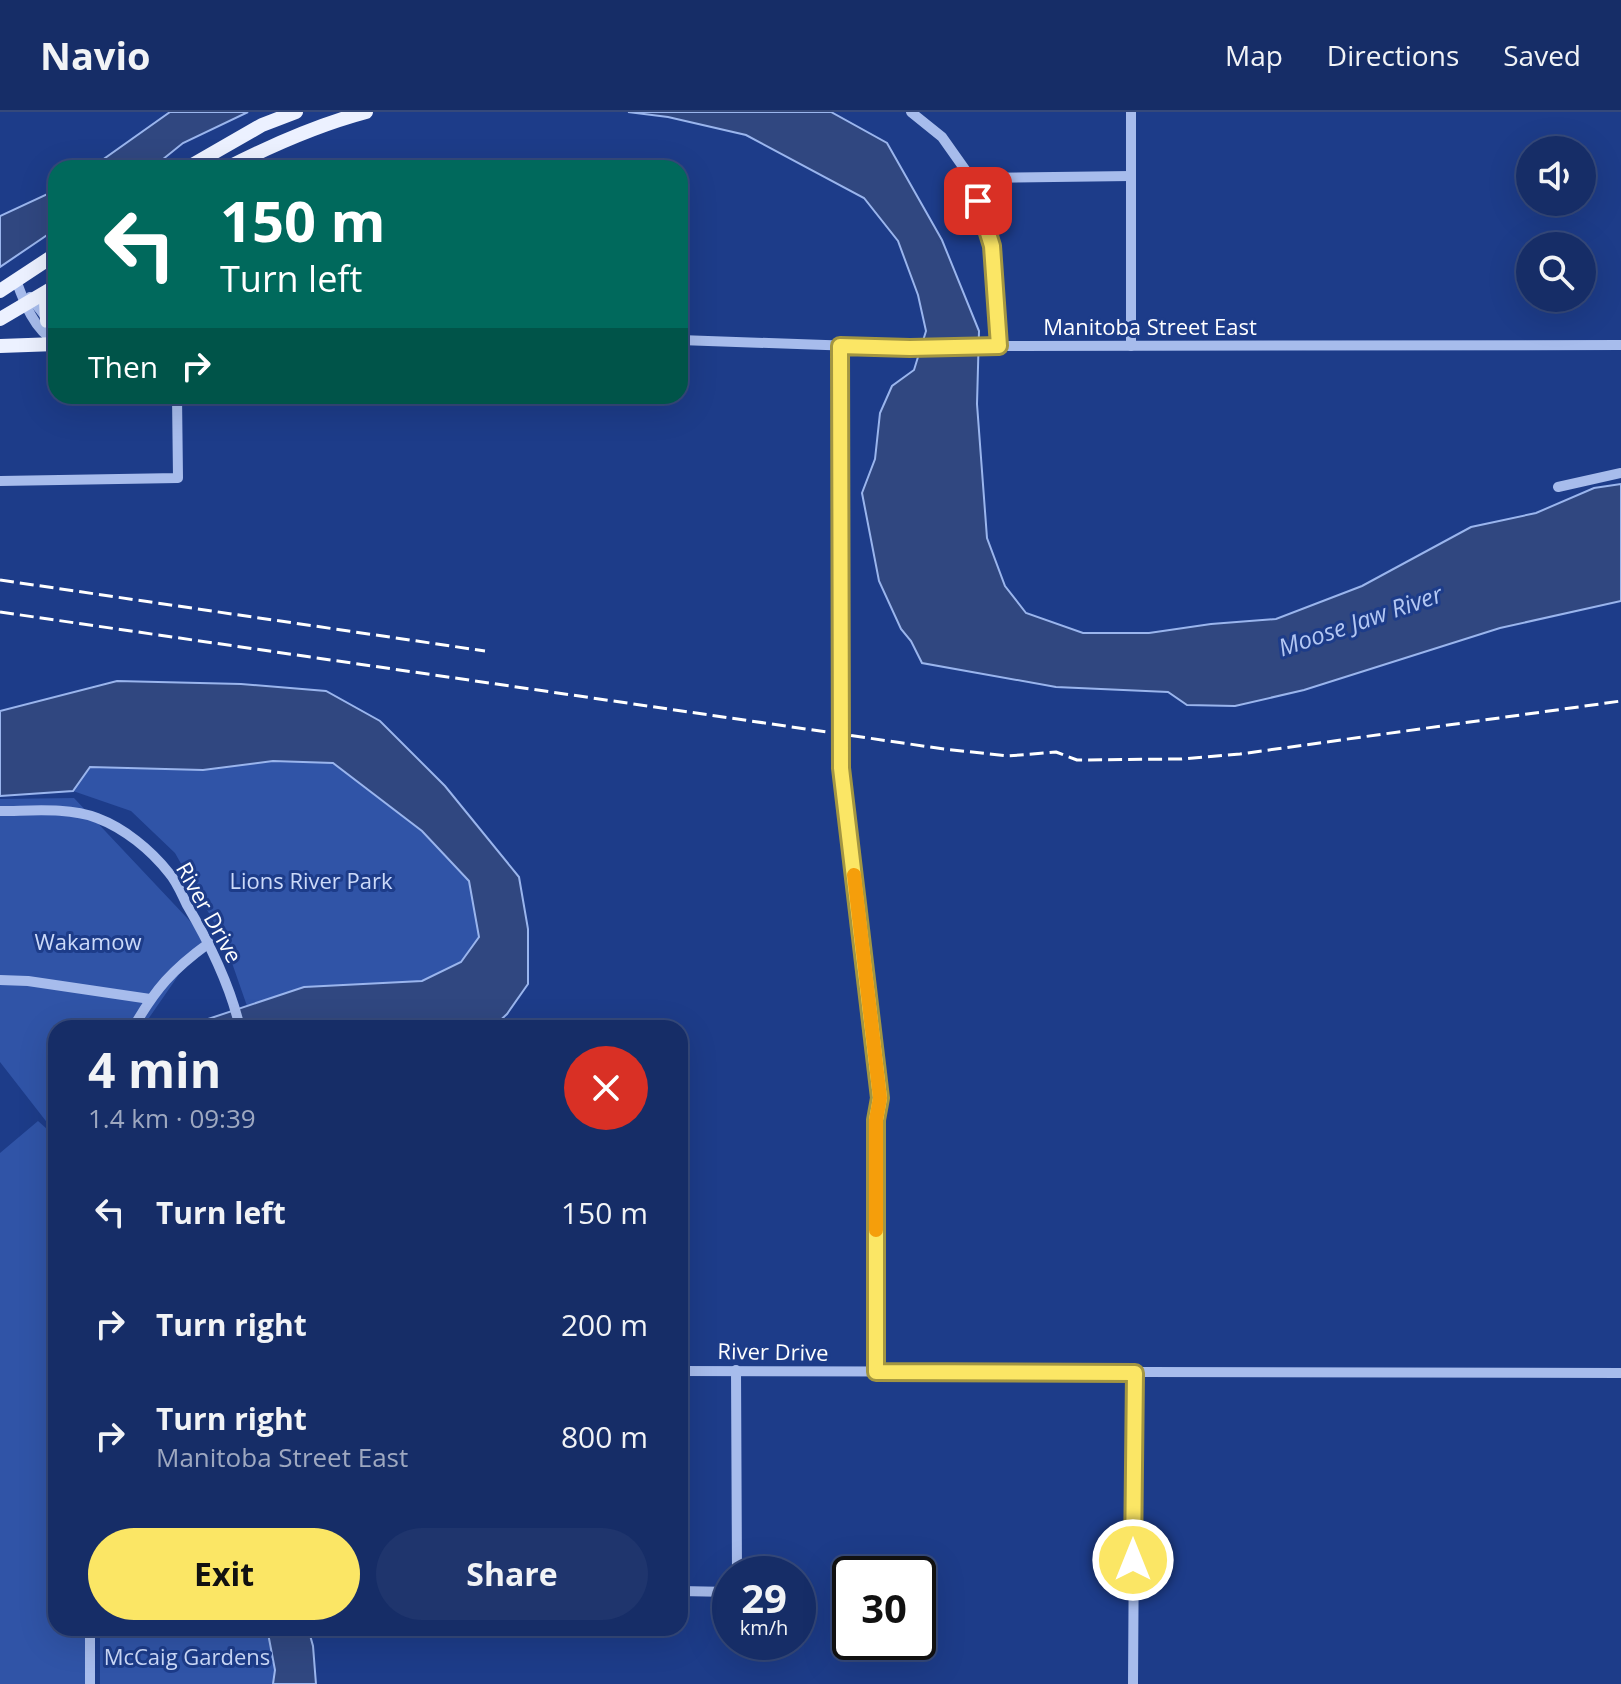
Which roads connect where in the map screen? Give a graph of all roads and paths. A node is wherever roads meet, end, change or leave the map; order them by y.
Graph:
1 (296, 112) edge
2 (366, 112) edge
3 (911, 112) edge
4 (1131, 112) edge
5 (201, 160) edge
6 (243, 160) edge
7 (1131, 176) junction
8 (971, 178) junction
9 (48, 259) edge
10 (16, 280) junction
11 (0, 291) edge
12 (48, 291) edge
13 (29, 303) junction
14 (0, 319) edge
15 (48, 322) edge
16 (48, 336) edge
17 (688, 340) edge
18 (48, 343) edge
19 (1621, 345) edge
20 (0, 346) edge
21 (840, 346) junction
22 (999, 346) junction
23 (1131, 346) junction
24 (177, 404) edge
25 (1621, 473) edge
26 (0, 481) edge
27 (1558, 487) dead end
28 (0, 811) edge
29 (209, 943) junction
30 (0, 980) edge
31 (150, 999) junction
32 (138, 1020) edge
33 (238, 1020) edge
34 (736, 1370) junction
35 (688, 1371) edge
36 (871, 1373) junction
37 (1135, 1373) junction
38 (1621, 1373) edge
39 (737, 1556) edge
40 (688, 1591) edge
41 (712, 1592) edge
42 (90, 1636) edge
43 (90, 1684) edge
44 (1133, 1684) edge

1 - 5 main road
2 - 6 main road
3 - 8 street
4 - 7 street
7 - 8 street
7 - 23 street
8 - 22 street
9 - 10 main road
10 - 11 main road
10 - 13 street
12 - 13 main road
13 - 14 main road
13 - 15 street
13 - 16 street
17 - 21 street, Manitoba Street East
18 - 20 main road
19 - 23 street, Manitoba Street East
21 - 22 street, Manitoba Street East
21 - 36 street
22 - 23 street, Manitoba Street East
24 - 26 street
25 - 27 street
28 - 29 street, River Drive
29 - 31 street
29 - 33 street, River Drive
30 - 31 street
31 - 32 street
34 - 35 street, River Drive
34 - 36 street, River Drive
34 - 39 street
36 - 37 street, River Drive
37 - 38 street, River Drive
37 - 44 street
40 - 41 street
42 - 43 street

